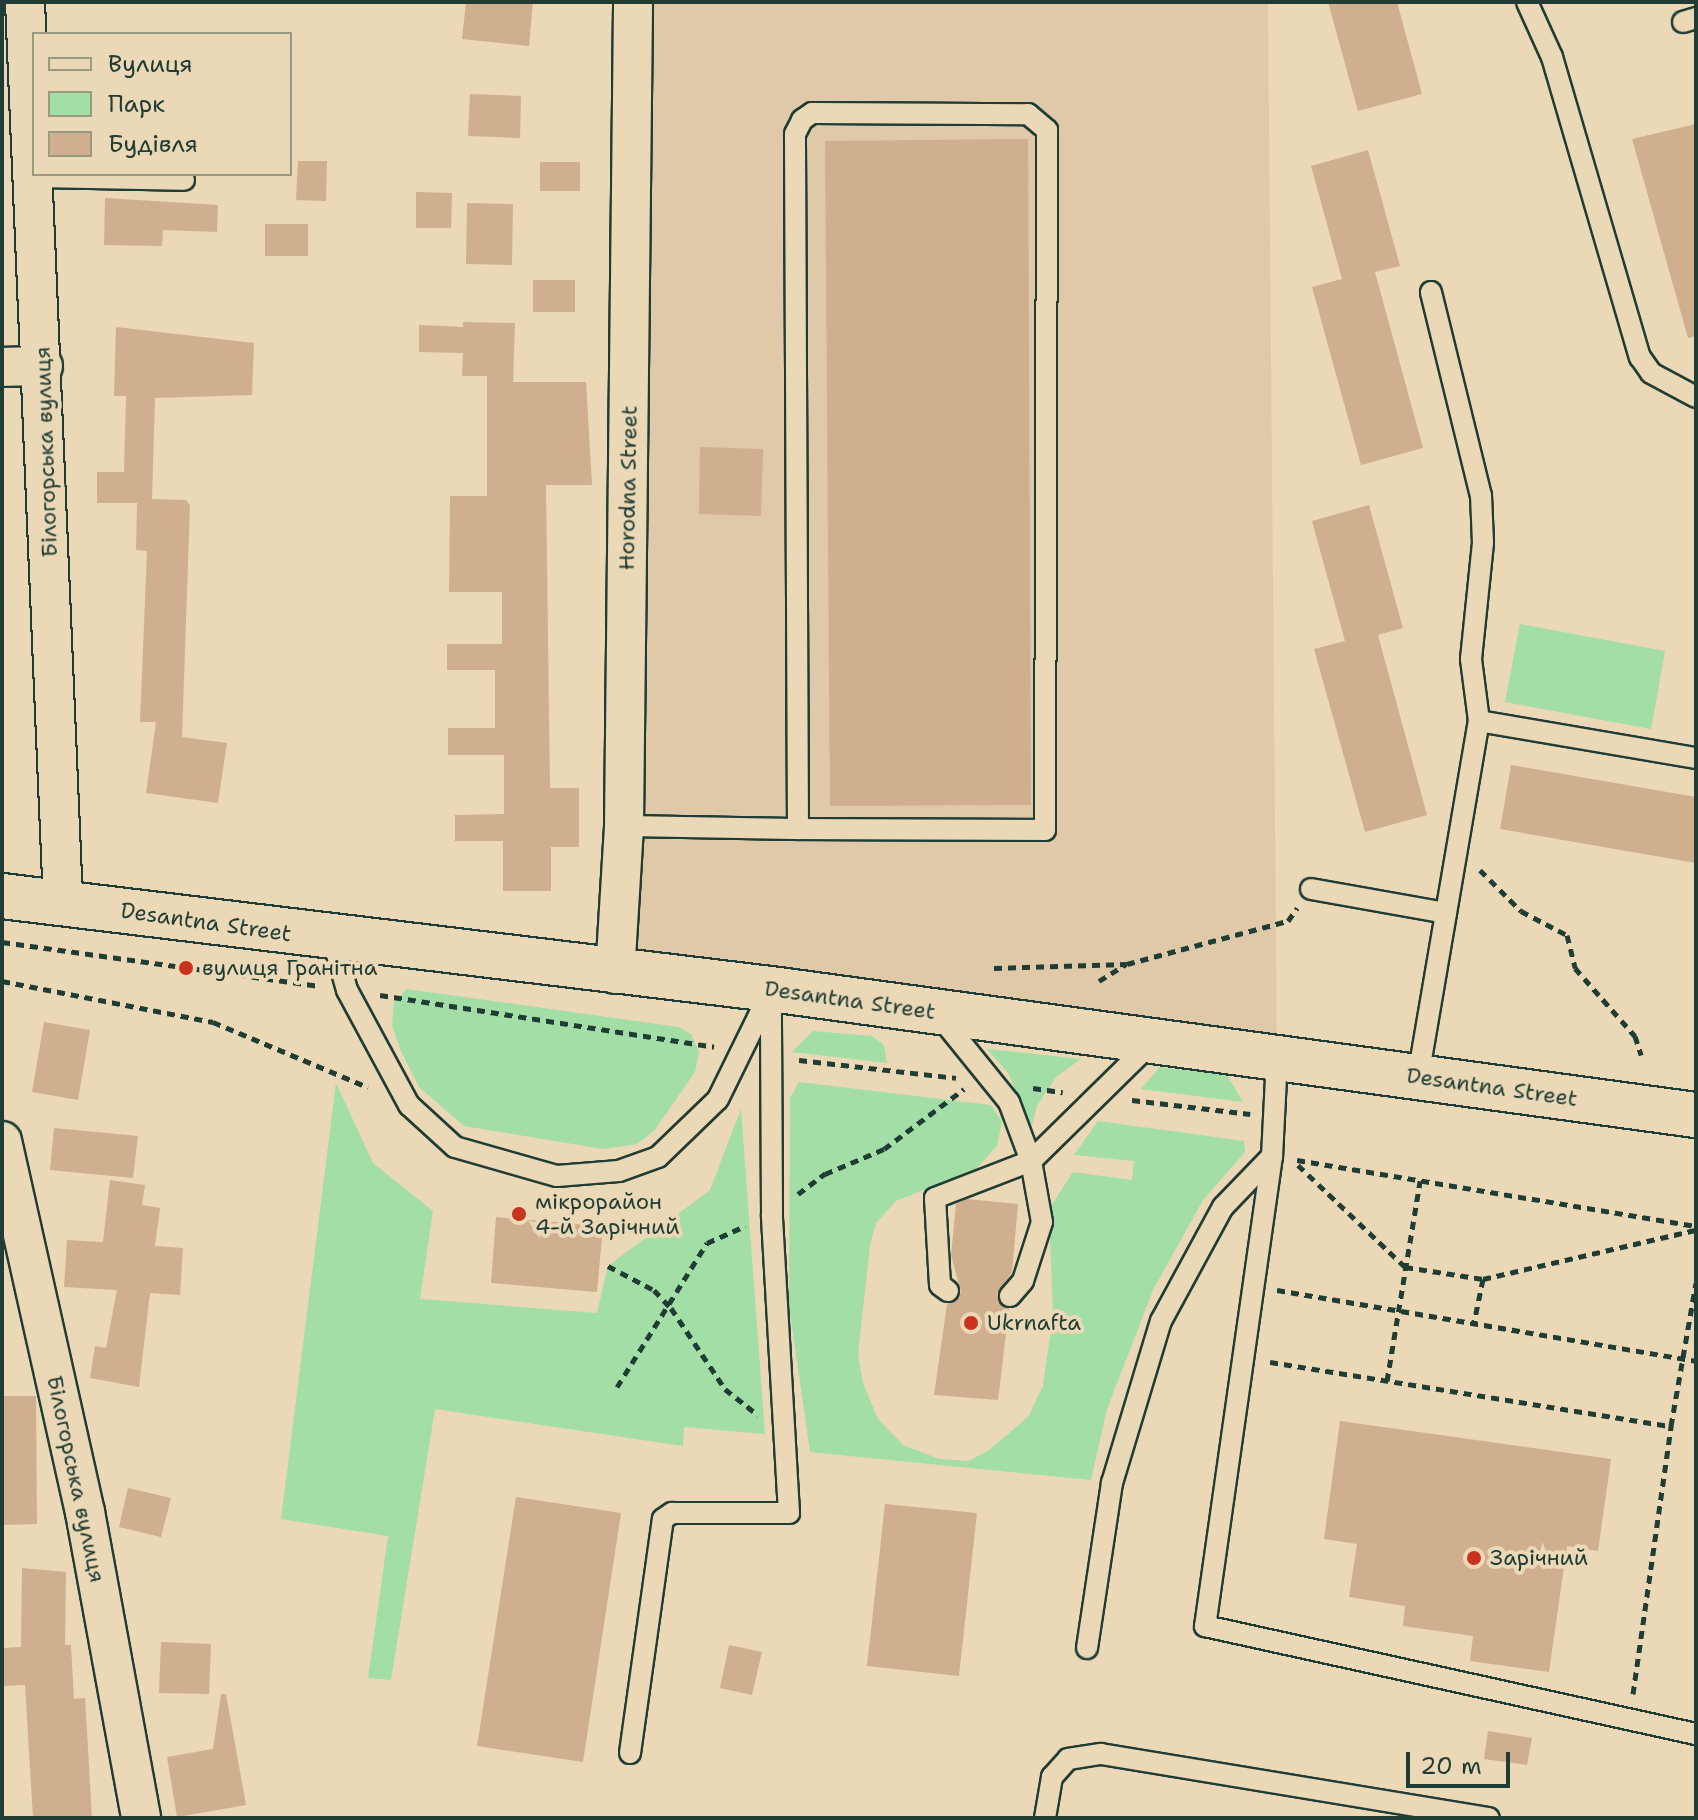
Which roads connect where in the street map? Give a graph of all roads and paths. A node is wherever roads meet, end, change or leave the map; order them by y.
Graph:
1 (25, 2) edge
2 (633, 2) edge
3 (1527, 2) edge
4 (32, 138) edge
5 (34, 177) joint
6 (184, 180) dead end
7 (1431, 292) dead end
8 (43, 366) junction
9 (2, 367) edge
10 (1696, 397) edge
11 (1479, 721) junction
12 (1696, 758) edge
13 (624, 826) junction
14 (798, 829) junction
15 (1456, 858) junction
16 (1311, 889) joint
17 (2, 896) edge
18 (63, 903) junction
19 (1446, 913) junction
20 (333, 940) junction
21 (2, 942) edge
22 (1127, 964) junction
23 (994, 968) dead end
24 (615, 974) junction
25 (2, 981) edge
26 (1099, 981) dead end
27 (771, 989) junction
28 (347, 990) junction
29 (936, 1012) junction
30 (1154, 1041) junction
31 (745, 1052) junction
32 (1641, 1055) dead end
33 (1277, 1058) junction
34 (1418, 1077) junction
35 (975, 1081) dead end
36 (409, 1105) junction
37 (1696, 1115) edge
38 (2, 1141) edge
39 (1282, 1158) junction
40 (1031, 1161) junction
41 (1420, 1181) junction
42 (772, 1214) junction
43 (1696, 1228) edge
44 (608, 1266) dead end
45 (1405, 1267) junction
46 (1483, 1279) junction
47 (1696, 1283) edge
48 (1253, 1285) junction
49 (948, 1291) dead end
50 (1010, 1296) dead end
51 (671, 1308) junction
52 (1399, 1310) junction
53 (1474, 1323) junction
54 (1242, 1357) junction
55 (1683, 1359) junction
56 (1696, 1361) edge
57 (1387, 1381) junction
58 (617, 1387) dead end
59 (1671, 1426) junction
60 (785, 1437) junction
61 (1087, 1648) dead end
62 (1629, 1720) junction
63 (1696, 1734) edge
64 (630, 1753) dead end
65 (141, 1818) edge
66 (1045, 1818) edge
67 (1489, 1818) edge

1 - 4 street, Білогорська вулиця
2 - 13 street, Horodna Street
3 - 10 lane
5 - 6 lane
5 - 8 street, Білогорська вулиця
7 - 11 lane
8 - 9 street
8 - 18 street, Білогорська вулиця
11 - 12 lane
11 - 15 lane
13 - 14 lane
13 - 24 street, Horodna Street
14 - 14 lane
15 - 19 lane
15 - 32 path
16 - 19 lane
16 - 22 path
17 - 18 main road, Desantna Street
18 - 20 main road, Desantna Street
19 - 34 lane
20 - 24 main road, Desantna Street
20 - 28 lane
21 - 28 path
22 - 23 path
22 - 26 path
24 - 27 main road, Desantna Street
25 - 36 path
27 - 29 main road, Desantna Street
27 - 31 lane
27 - 42 lane
28 - 31 path
28 - 36 lane
29 - 30 main road, Desantna Street
29 - 40 lane
30 - 33 main road, Desantna Street
30 - 40 lane
31 - 36 lane
33 - 34 main road, Desantna Street
33 - 39 lane
34 - 37 main road, Desantna Street
35 - 42 path
38 - 65 street, Білогорська вулиця
39 - 41 path
39 - 45 path
39 - 48 lane
39 - 61 lane
40 - 49 lane
40 - 50 lane
41 - 43 path
41 - 45 path
42 - 51 path
42 - 60 lane
43 - 46 path
44 - 51 path
45 - 46 path
45 - 52 path
46 - 53 path
47 - 55 path
48 - 52 path
48 - 54 lane
51 - 58 path
51 - 60 path
52 - 53 path
52 - 57 path
53 - 55 path
54 - 57 path
54 - 62 lane
55 - 56 path
55 - 59 path
57 - 59 path
59 - 62 path
60 - 64 lane
62 - 63 lane
66 - 67 lane

